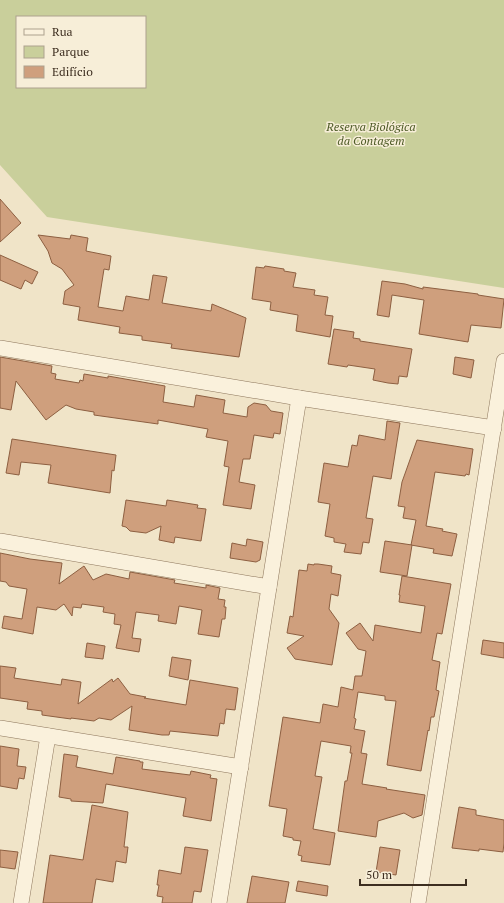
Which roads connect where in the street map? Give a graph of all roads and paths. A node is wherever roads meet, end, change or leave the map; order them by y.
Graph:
1 (0, 348) edge
2 (504, 361) edge
3 (299, 398) junction
4 (494, 428) junction
5 (0, 541) edge
6 (269, 587) junction
7 (0, 728) edge
8 (48, 736) junction
9 (242, 767) junction
10 (21, 903) edge
11 (219, 903) edge
12 (418, 903) edge

1 - 3 street
2 - 4 street
3 - 4 street
3 - 6 street
4 - 12 street
5 - 6 street
6 - 9 street
7 - 8 street
8 - 9 street
8 - 10 street
9 - 11 street

